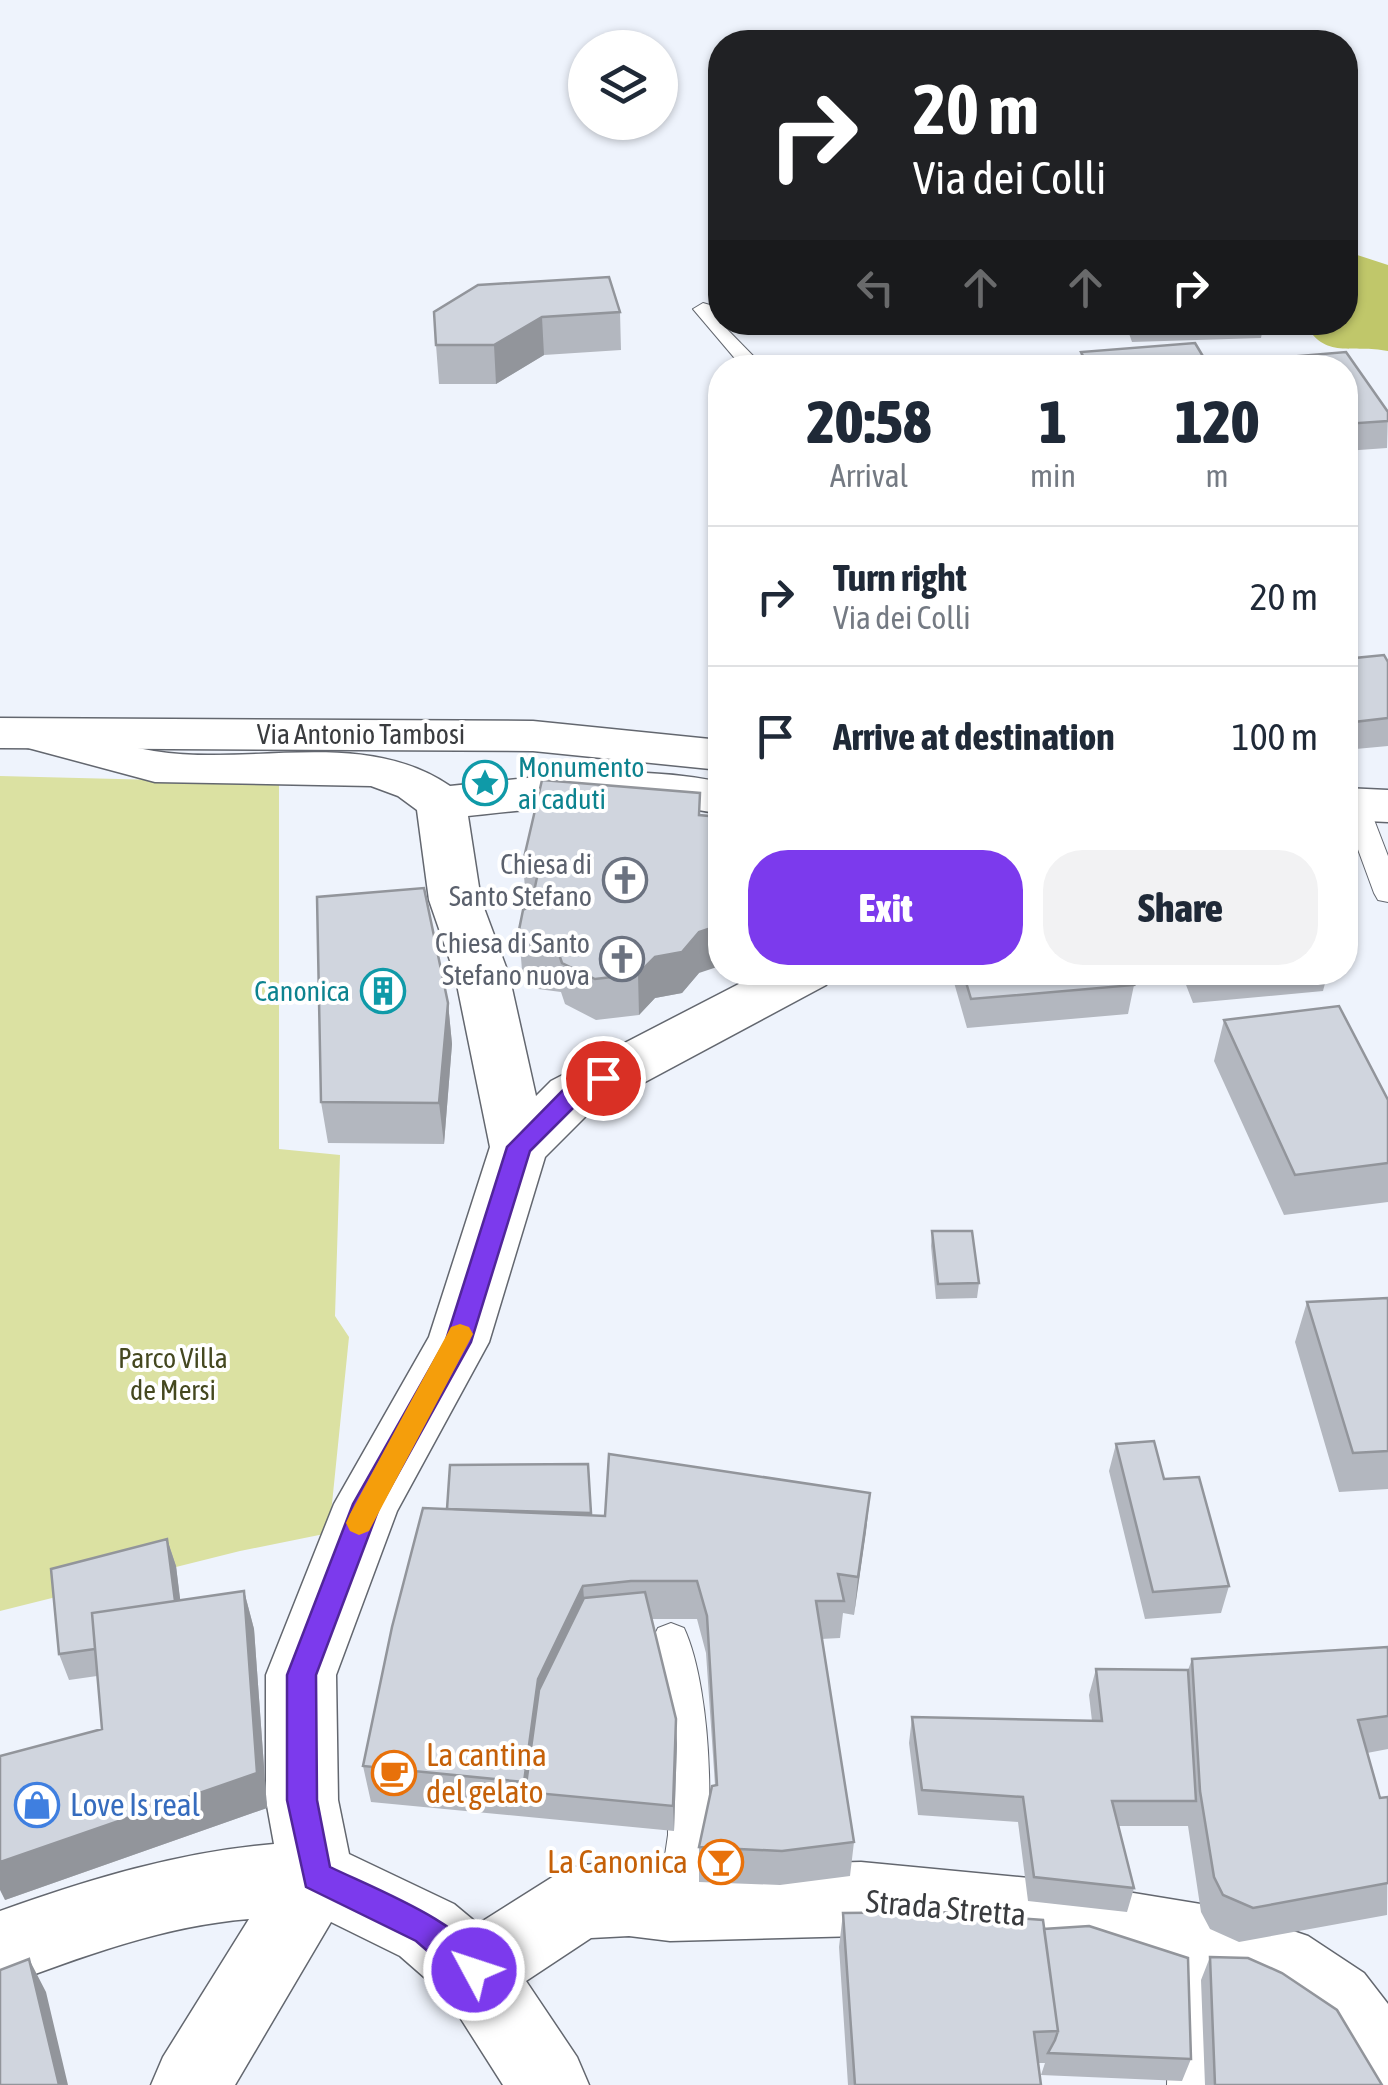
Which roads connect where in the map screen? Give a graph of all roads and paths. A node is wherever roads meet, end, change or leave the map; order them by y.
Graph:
1 (703, 309) dead end
2 (708, 318) edge
3 (725, 335) edge
4 (744, 355) edge
5 (17, 734) edge
6 (708, 754) edge
7 (708, 796) edge
8 (441, 803) junction
9 (1363, 805) edge
10 (1388, 893) edge
11 (782, 985) edge
12 (519, 1147) junction
13 (671, 1640) dead end
14 (317, 1877) junction
15 (678, 1904) junction
16 (1190, 1940) junction
17 (0, 1949) edge
18 (474, 1970) junction
19 (1388, 2068) edge
20 (191, 2085) edge
21 (548, 2085) edge
22 (1189, 2085) edge

1 - 2 lane
3 - 4 lane
5 - 6 street, Via Antonio Tambosi
5 - 8 street
7 - 8 street
8 - 12 street
9 - 10 lane
11 - 12 street
12 - 14 street
13 - 15 lane
14 - 17 street
14 - 18 street
14 - 20 street
15 - 16 street, Strada Stretta
15 - 18 street, Strada Stretta
16 - 19 street, Strada Stretta
16 - 22 lane
18 - 21 street

